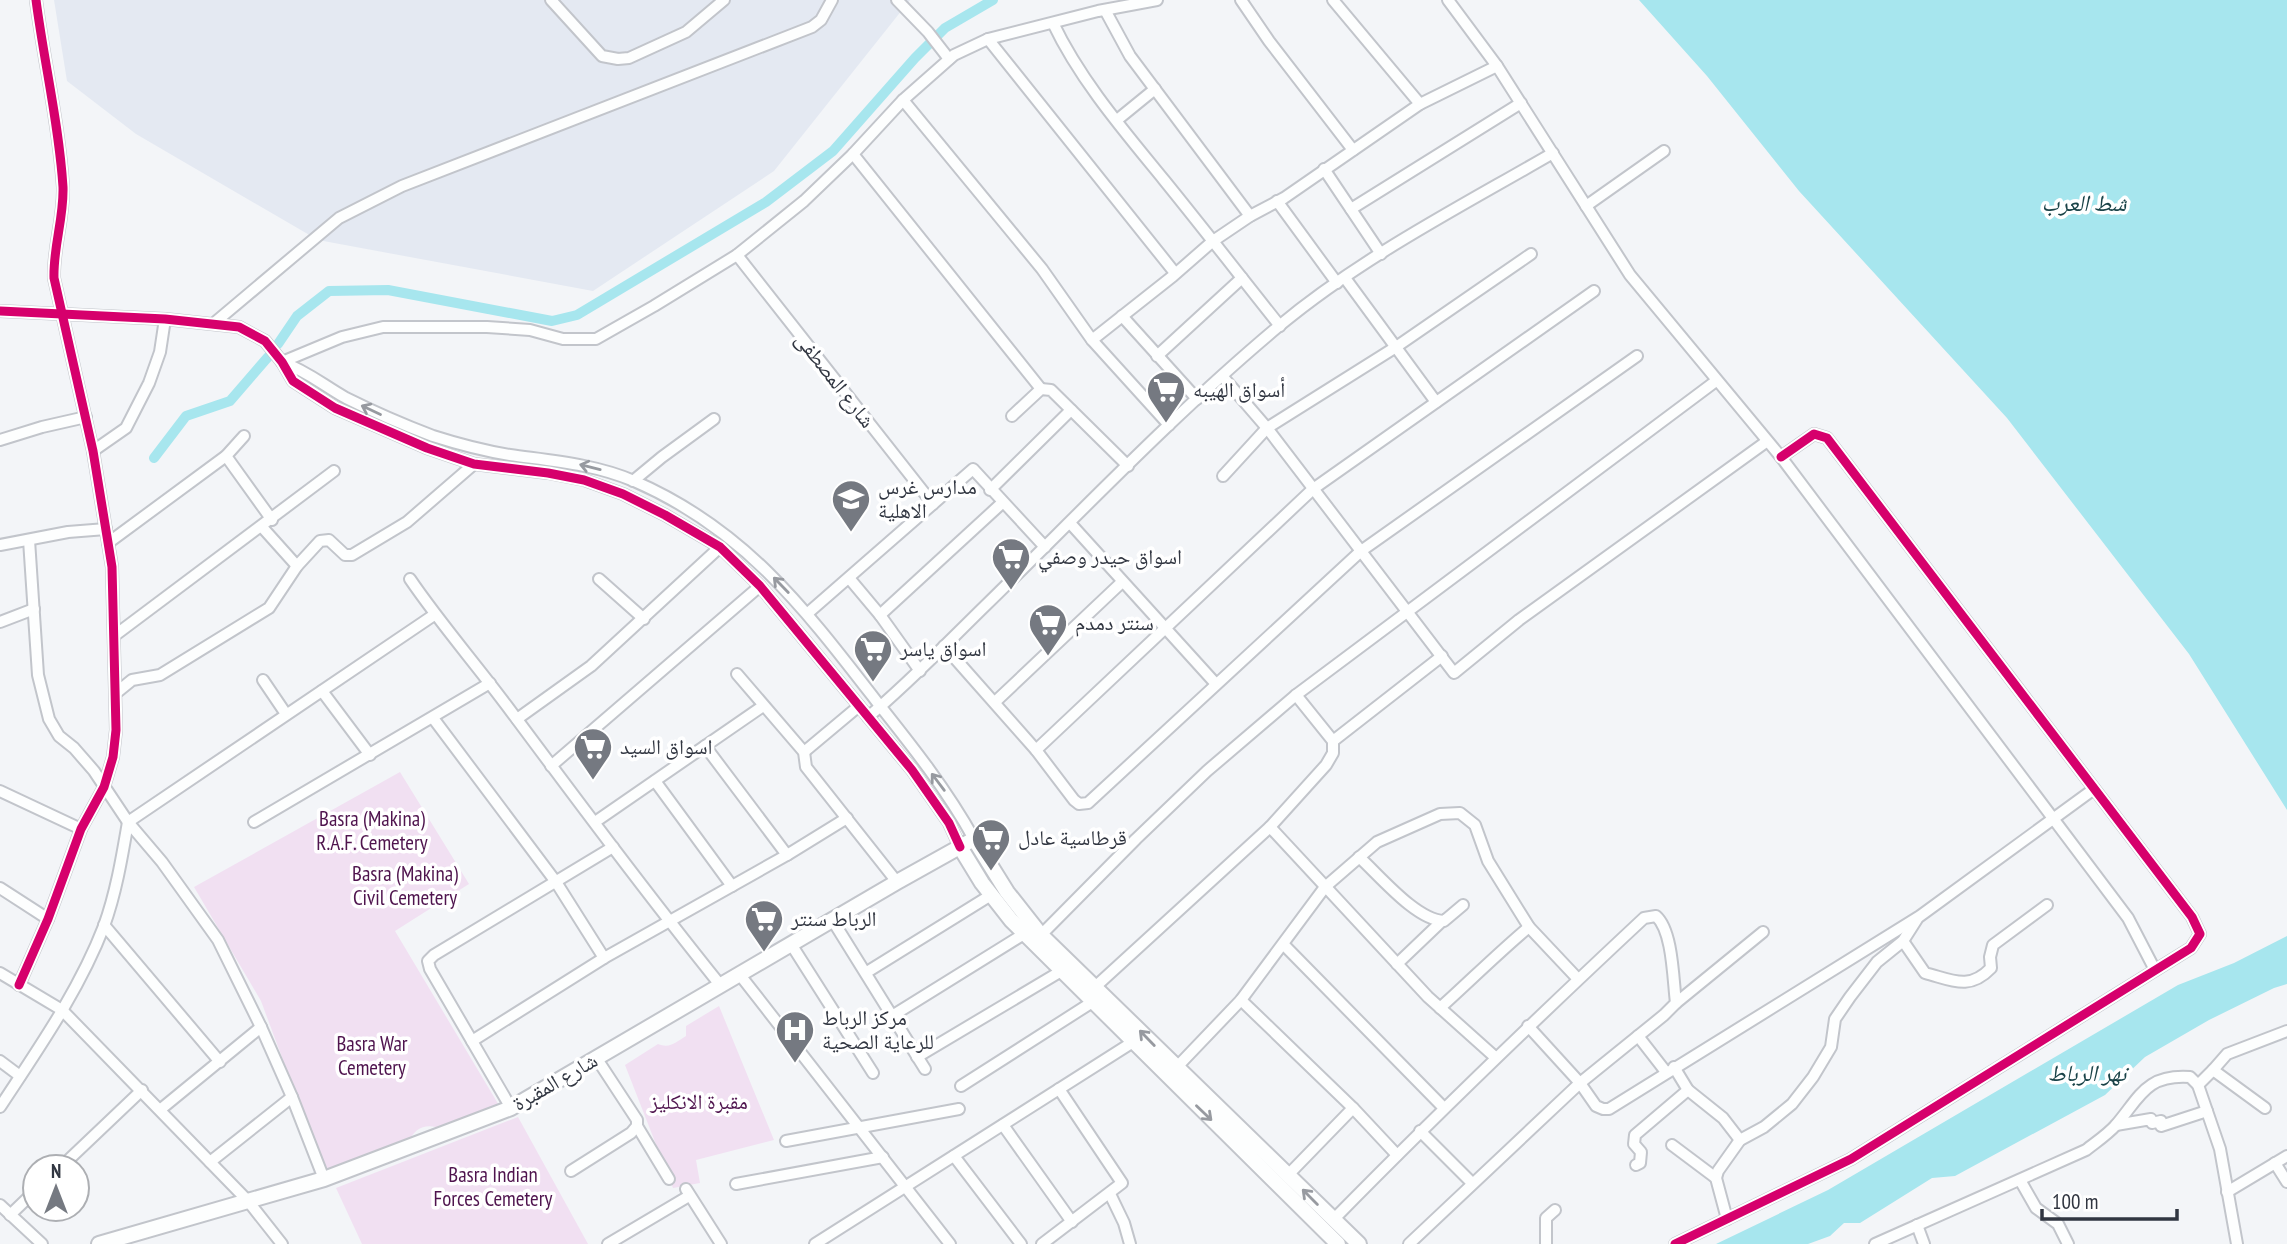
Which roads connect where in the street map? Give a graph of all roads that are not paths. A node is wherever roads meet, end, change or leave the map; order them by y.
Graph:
1 (36, 0) edge
2 (551, 0) edge
3 (724, 0) edge
4 (832, 0) edge
5 (897, 0) edge
6 (1157, 0) edge
7 (1241, 0) edge
8 (1333, 0) edge
9 (1448, 0) edge
10 (1105, 10) junction
11 (1053, 23) junction
12 (988, 39) junction
13 (947, 57) junction
14 (1497, 66) junction
15 (1155, 89) junction
16 (903, 100) junction
17 (1521, 103) junction
18 (1420, 104) junction
19 (1117, 120) junction
20 (1353, 150) junction
21 (1664, 151) dead end
22 (1553, 153) junction
23 (853, 154) junction
24 (1324, 169) junction
25 (1277, 201) junction
26 (1586, 206) junction
27 (1351, 209) junction
28 (1250, 216) junction
29 (1213, 241) junction
30 (1381, 254) junction
31 (1531, 254) dead end
32 (737, 255) junction
33 (1175, 272) junction
34 (1242, 278) junction
35 (1341, 280) junction
36 (1594, 291) dead end
37 (0, 311) edge
38 (63, 314) junction
39 (1122, 316) junction
40 (165, 319) junction
41 (213, 324) junction
42 (1280, 326) junction
43 (1092, 340) junction
44 (1396, 347) junction
45 (1157, 356) junction
46 (1637, 356) dead end
47 (282, 362) junction
48 (1223, 377) junction
49 (1717, 381) junction
50 (1041, 389) junction
51 (1197, 399) junction
52 (1436, 402) junction
53 (1071, 410) junction
54 (1012, 415) dead end
55 (86, 417) junction
56 (714, 419) dead end
57 (1170, 425) junction
58 (1266, 428) junction
59 (432, 435) junction
60 (244, 436) dead end
61 (0, 440) edge
62 (1766, 442) junction
63 (427, 448) junction
64 (93, 451) junction
65 (226, 456) junction
66 (1781, 457) junction
67 (474, 464) junction
68 (1128, 466) junction
69 (334, 471) dead end
70 (1223, 476) dead end
71 (633, 481) junction
72 (1313, 489) junction
73 (990, 490) junction
74 (1002, 503) junction
75 (933, 504) junction
76 (688, 509) junction
77 (272, 520) junction
78 (678, 523) junction
79 (1070, 523) junction
80 (262, 527) junction
81 (106, 529) junction
82 (29, 540) junction
83 (108, 543) junction
84 (0, 545) edge
85 (720, 547) junction
86 (1045, 547) junction
87 (1361, 551) junction
88 (297, 566) junction
89 (849, 578) junction
90 (410, 579) dead end
91 (599, 579) dead end
92 (1121, 583) junction
93 (760, 586) junction
94 (34, 609) junction
95 (1406, 611) junction
96 (808, 613) junction
97 (434, 615) junction
98 (880, 615) junction
99 (644, 619) junction
100 (0, 622) edge
101 (1164, 628) junction
102 (114, 636) junction
103 (944, 646) junction
104 (1441, 656) junction
105 (920, 671) junction
106 (737, 674) dead end
107 (263, 680) dead end
108 (490, 683) junction
109 (1216, 684) junction
110 (322, 691) junction
111 (116, 693) junction
112 (1296, 695) junction
113 (995, 702) junction
114 (763, 706) junction
115 (859, 706) junction
116 (881, 707) junction
117 (286, 714) junction
118 (868, 717) junction
119 (433, 718) junction
120 (517, 719) junction
121 (1333, 741) junction
122 (705, 746) junction
123 (1036, 750) junction
124 (804, 752) junction
125 (370, 755) junction
126 (551, 766) junction
127 (655, 781) junction
128 (104, 787) junction
129 (2094, 789) junction
130 (0, 791) edge
131 (847, 818) junction
132 (2054, 818) junction
133 (128, 822) junction
134 (254, 822) dead end
135 (595, 822) junction
136 (1270, 827) junction
137 (81, 829) junction
138 (974, 839) junction
139 (613, 847) junction
140 (960, 847) junction
141 (787, 855) junction
142 (1359, 857) junction
143 (556, 882) junction
144 (897, 882) junction
145 (732, 886) junction
146 (1325, 887) junction
147 (0, 888) edge
148 (990, 895) junction
149 (1463, 905) dead end
150 (2047, 905) dead end
151 (1920, 916) junction
152 (48, 919) junction
153 (669, 921) junction
154 (833, 921) junction
155 (1441, 922) junction
156 (104, 925) junction
157 (1529, 927) junction
158 (1763, 932) dead end
159 (1024, 934) junction
160 (1041, 934) junction
161 (1903, 941) junction
162 (791, 944) junction
163 (1284, 945) junction
164 (604, 958) junction
165 (1397, 964) junction
166 (1063, 970) junction
167 (2155, 970) junction
168 (867, 972) junction
169 (0, 973) edge
170 (740, 975) junction
171 (1578, 979) junction
172 (19, 985) junction
173 (720, 986) junction
174 (1094, 994) junction
175 (1241, 1000) junction
176 (1676, 1003) junction
177 (1440, 1008) junction
178 (62, 1010) junction
179 (892, 1016) junction
180 (1528, 1026) junction
181 (261, 1027) junction
182 (2287, 1031) edge
183 (1638, 1036) junction
184 (472, 1041) junction
185 (1133, 1042) junction
186 (917, 1056) junction
187 (1495, 1058) junction
188 (597, 1059) junction
189 (0, 1061) edge
190 (220, 1062) junction
191 (1176, 1068) junction
192 (925, 1069) dead end
193 (1670, 1070) junction
194 (2213, 1070) junction
195 (873, 1073) dead end
196 (20, 1076) junction
197 (1580, 1083) junction
198 (2198, 1085) junction
199 (961, 1086) dead end
200 (1059, 1089) junction
201 (142, 1090) junction
202 (1688, 1090) junction
203 (292, 1097) junction
204 (0, 1107) edge
205 (1443, 1107) junction
206 (512, 1108) junction
207 (1353, 1108) junction
208 (2264, 1108) dead end
209 (161, 1109) junction
210 (959, 1109) dead end
211 (2207, 1111) junction
212 (1003, 1125) junction
213 (2116, 1125) junction
214 (637, 1126) junction
215 (860, 1128) junction
216 (1230, 1128) junction
217 (1420, 1131) junction
218 (1740, 1140) junction
219 (786, 1141) dead end
220 (1672, 1144) dead end
221 (76, 1153) edge
222 (1397, 1155) junction
223 (954, 1156) junction
224 (2287, 1156) edge
225 (883, 1157) junction
226 (210, 1162) junction
227 (2275, 1163) junction
228 (1636, 1165) dead end
229 (571, 1171) dead end
230 (1289, 1175) junction
231 (1716, 1178) junction
232 (324, 1179) junction
233 (669, 1180) dead end
234 (2020, 1180) junction
235 (2287, 1182) edge
236 (1472, 1183) junction
237 (736, 1184) dead end
238 (906, 1187) junction
239 (2227, 1192) junction
240 (1110, 1194) junction
241 (248, 1201) junction
242 (21, 1204) edge
243 (0, 1206) edge
244 (1555, 1210) dead end
245 (10, 1215) junction
246 (1727, 1219) junction
247 (1333, 1220) junction
248 (1072, 1222) junction
249 (1917, 1225) junction
250 (42, 1244) edge
251 (99, 1244) edge
252 (282, 1244) edge
253 (608, 1244) edge
254 (721, 1244) edge
255 (815, 1244) edge
256 (950, 1244) edge
257 (1021, 1244) edge
258 (1042, 1244) edge
259 (1130, 1244) edge
260 (1338, 1244) edge
261 (1359, 1244) edge
262 (1409, 1244) edge
263 (1546, 1244) edge
264 (1675, 1244) edge
265 (1875, 1244) edge
266 (1924, 1244) edge
267 (2068, 1244) edge
268 (2237, 1244) edge

1 - 38 street
2 - 3 street
4 - 41 street
5 - 13 street
6 - 10 street
7 - 20 street
8 - 18 street
9 - 14 street
10 - 11 street
10 - 15 street
11 - 12 street
11 - 19 street
12 - 13 street
12 - 33 street
13 - 16 street
14 - 17 street
14 - 18 street
15 - 19 street
15 - 28 street
16 - 23 street
16 - 43 street
17 - 22 street
17 - 27 street
18 - 20 street
19 - 29 street
20 - 24 street
21 - 26 street
22 - 26 street
22 - 30 street
23 - 32 street
23 - 50 street
24 - 25 street
24 - 27 street
25 - 28 street
25 - 35 street
26 - 49 street
27 - 30 street
28 - 29 street
29 - 33 street
29 - 34 street
30 - 35 street
31 - 44 street
32 - 47 street
32 - 75 street, شارع المصطفى
33 - 39 street
34 - 42 street
34 - 45 street
35 - 42 street
35 - 44 street
36 - 52 street
37 - 38 street
38 - 40 street
38 - 55 street
39 - 43 street
39 - 45 street
40 - 41 street
40 - 64 street
41 - 47 street
42 - 48 street
43 - 57 street
44 - 52 street
44 - 58 street
45 - 51 street
46 - 87 street
59 -> 47 street
47 - 63 street
48 - 51 street
48 - 58 street
49 - 62 street
49 - 95 street
50 - 53 street
50 - 54 street
51 - 57 street
52 - 72 street
53 - 68 street
53 - 73 street
55 - 61 street
55 - 64 street
56 - 71 street
57 - 68 street
58 - 70 street
58 - 72 street
59 - 63 street
71 -> 59 street
60 - 65 street
62 - 66 street
62 - 104 street
63 - 67 street
64 - 81 street
65 - 77 street
65 - 83 street
66 - 129 street
66 - 132 street
67 - 78 street
67 - 88 street
68 - 79 street
69 - 77 street
71 - 76 street
72 - 87 street
72 - 101 street
73 - 74 street
73 - 75 street
74 - 86 street
74 - 98 street
75 - 89 street
76 - 78 street
96 -> 76 street
77 - 80 street
78 - 85 street
79 - 86 street
79 - 92 street
80 - 88 street
80 - 102 street
81 - 82 street
81 - 83 street
82 - 84 street
82 - 94 street
83 - 102 street
85 - 93 street
85 - 99 street
86 - 103 street
87 - 95 street
87 - 109 street
88 - 111 street
89 - 96 street
89 - 98 street
90 - 97 street
91 - 99 street
92 - 101 street
92 - 113 street
93 - 115 street
93 - 126 street
94 - 100 street
94 - 128 street
95 - 104 street
95 - 112 street
96 - 116 street
97 - 108 street
97 - 110 street
98 - 105 street
99 - 120 street
101 - 109 street
101 - 123 street
102 - 111 street
103 - 105 street
103 - 113 street
104 - 121 street
105 - 116 street
106 - 114 street
107 - 117 street
108 - 119 street
108 - 120 street
109 - 123 street
110 - 117 street
110 - 125 street
111 - 128 street
112 - 121 street
112 - 160 street
113 - 123 street
114 - 122 street
114 - 124 street
115 - 118 street
115 - 124 street
116 - 118 street
138 -> 116 street
117 - 133 street
118 - 140 street
119 - 125 street
119 - 143 street
120 - 126 street
121 - 136 street
122 - 127 street
122 - 141 street
124 - 131 street
125 - 134 street
126 - 135 street
127 - 135 street
127 - 145 street
128 - 133 street
128 - 137 street
129 - 132 street
129 - 167 street
130 - 137 street
131 - 141 street
131 - 144 street
132 - 151 street
132 - 167 street
133 - 156 street
133 - 181 street
135 - 139 street
136 - 146 street
136 - 174 street
137 - 152 street
138 - 140 main road, شارع المقبرة
138 - 160 main road
139 - 143 street
139 - 153 street
140 - 144 main road, شارع المقبرة
140 - 148 main road
141 - 145 street
142 - 146 street
142 - 155 street
142 - 157 street
143 - 164 street
143 - 184 street
144 - 154 main road, شارع المقبرة
145 - 153 street
146 - 163 street
146 - 165 street
147 - 152 street
148 - 159 main road
148 - 168 street
149 - 155 street
150 - 161 street
151 - 161 street
151 - 193 street
152 - 172 street
153 - 164 street
153 - 173 street
154 - 162 main road, شارع المقبرة
154 - 168 street
155 - 165 street
156 - 178 street
156 - 190 street
157 - 171 street
157 - 177 street
158 - 176 street
159 - 166 main road
159 - 179 street
160 - 174 main road
161 - 218 street
162 - 170 main road, شارع المقبرة
162 - 195 street
163 - 175 street
163 - 205 street
164 - 184 street
165 - 177 street
166 - 174 main road
166 - 186 street
167 - 246 street
168 - 179 street
169 - 172 street
170 - 173 main road, شارع المقبرة
170 - 215 street
171 - 176 street
171 - 180 street
172 - 178 street
173 - 188 main road, شارع المقبرة
174 - 185 main road
191 -> 174 main road
174 - 199 street
175 - 191 street
175 - 207 street
176 - 183 street
177 - 187 street
178 - 196 street
178 - 201 street
179 - 186 street
180 - 187 street
180 - 197 street
181 - 190 street
181 - 203 street
182 - 194 street
183 - 193 street
183 - 197 street
184 - 206 street
185 - 200 street
185 -> 216 main road
186 - 192 street
187 - 205 street
188 - 206 main road, شارع المقبرة
188 - 214 street
189 - 196 street
190 - 209 street
191 - 216 main road
193 - 197 street
193 - 202 street
194 - 198 street
194 - 208 street
196 - 204 street
197 - 236 street
198 - 211 street
198 - 213 street
200 - 212 street
200 - 240 street
201 - 209 street
201 - 221 street
202 - 218 street
202 - 228 street
203 - 226 street
203 - 232 street
205 - 217 street
206 - 232 main road, شارع المقبرة
207 - 222 street
207 - 230 street
209 - 226 street
210 - 215 street
211 - 213 street
211 - 239 street
212 - 223 street
212 - 248 street
213 - 234 street
214 - 229 street
214 - 233 street
215 - 219 street
215 - 225 street
216 - 230 main road
216 - 260 main road
217 - 222 street
217 - 236 street
218 - 231 street
220 - 231 street
222 - 247 street
223 - 238 street
223 - 257 street
224 - 227 street
225 - 237 street
225 - 238 street
226 - 241 street
227 - 235 street
227 - 239 street
247 -> 230 main road
231 - 246 street
232 - 241 main road, شارع المقبرة
234 - 249 street
234 - 267 street
236 - 262 street
238 - 255 street
238 - 256 street
239 - 268 street
240 - 248 street
240 - 259 street
241 - 251 main road, شارع المقبرة
241 - 252 street
242 - 245 street
243 - 245 street
244 - 263 street
245 - 250 street
246 - 264 street
247 - 261 main road
248 - 258 street
249 - 265 street
249 - 266 street
253 - 254 street

